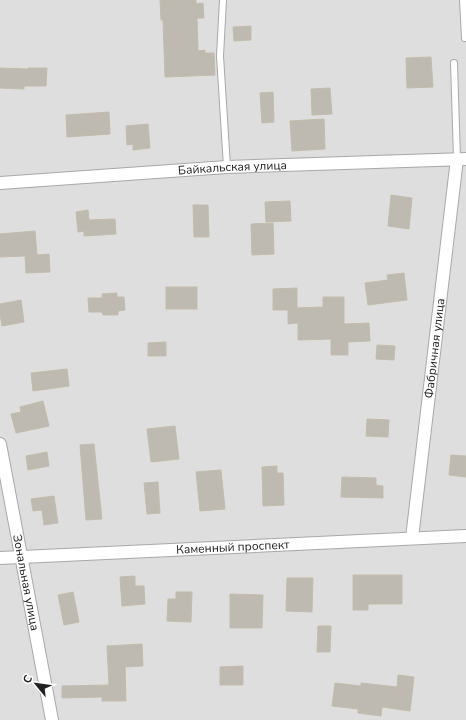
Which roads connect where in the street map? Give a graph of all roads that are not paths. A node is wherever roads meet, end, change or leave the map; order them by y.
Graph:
1 (223, 0) edge
2 (463, 0) edge
3 (465, 38) dead end
4 (454, 63) dead end
5 (461, 159) edge
6 (227, 167) junction
7 (0, 183) edge
8 (0, 444) edge
9 (466, 536) edge
10 (412, 538) junction
11 (21, 557) junction
12 (0, 558) edge
13 (52, 720) edge

1 - 6 lane
2 - 3 lane
4 - 5 lane
5 - 6 street, Байкальская улица
5 - 10 street, Фабричная улица
6 - 7 street, Байкальская улица
8 - 11 street, Зональная улица
9 - 10 street, Каменный проспект
10 - 11 street, Каменный проспект
11 - 12 street, Каменный проспект
11 - 13 street, Зональная улица

